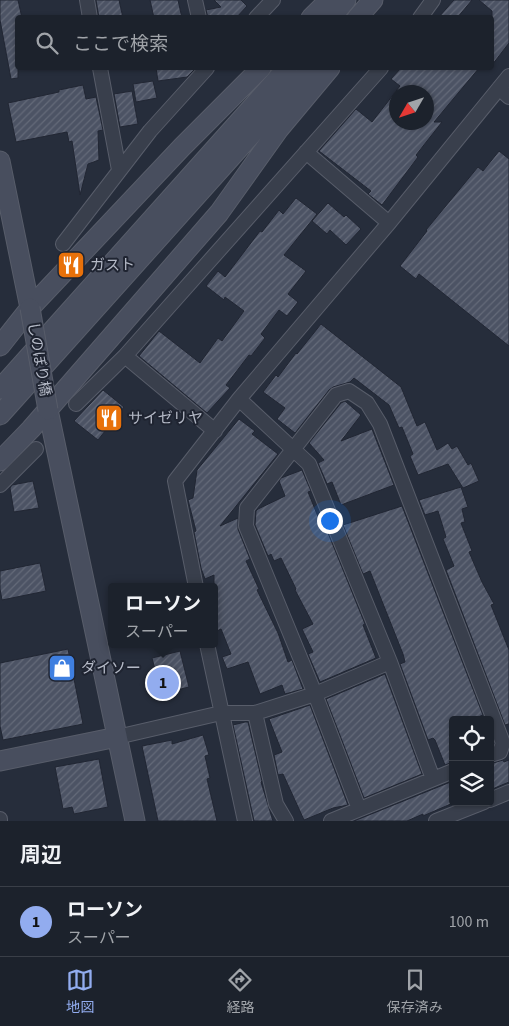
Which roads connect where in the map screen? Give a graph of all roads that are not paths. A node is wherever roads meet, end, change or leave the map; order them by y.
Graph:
1 (87, 0) edge
2 (195, 0) edge
3 (273, 0) edge
4 (329, 0) edge
5 (346, 0) edge
6 (373, 0) edge
7 (386, 0) edge
8 (433, 0) edge
9 (90, 15) edge
10 (198, 15) edge
11 (259, 15) edge
12 (314, 15) edge
13 (334, 15) edge
14 (360, 15) edge
15 (374, 15) edge
16 (422, 15) edge
17 (100, 70) edge
18 (205, 70) edge
19 (259, 70) edge
20 (285, 70) edge
21 (309, 70) edge
22 (328, 70) edge
23 (379, 70) edge
24 (509, 76) edge
25 (504, 92) edge
26 (306, 152) junction
27 (0, 161) edge
28 (119, 170) junction
29 (389, 223) junction
30 (63, 244) dead end
31 (30, 308) junction
32 (0, 346) edge
33 (125, 356) junction
34 (0, 389) edge
35 (239, 399) junction
36 (76, 404) dead end
37 (48, 410) junction
38 (0, 415) edge
39 (216, 431) junction
40 (36, 449) dead end
41 (295, 449) junction
42 (0, 461) edge
43 (0, 485) edge
44 (195, 583) edge
45 (208, 648) edge
46 (390, 662) junction
47 (315, 694) junction
48 (221, 713) junction
49 (255, 713) junction
50 (493, 716) edge
51 (494, 720) edge
52 (117, 737) junction
53 (494, 754) edge
54 (0, 761) edge
55 (449, 773) edge
56 (433, 779) junction
57 (509, 792) edge
58 (494, 798) edge
59 (474, 806) edge
60 (359, 809) junction
61 (135, 821) edge
62 (245, 821) edge
63 (286, 821) edge
64 (331, 821) edge
65 (436, 821) edge

1 - 9 street
2 - 10 street
3 - 11 street
4 - 12 street
5 - 13 street
6 - 14 street
7 - 15 street
8 - 16 street
17 - 28 street
18 - 28 street
19 - 31 street
20 - 34 street
21 - 38 street
22 - 37 street
23 - 26 street
24 - 25 street
25 - 29 street
26 - 29 street
26 - 33 street
27 - 31 street, しのぼり橋
28 - 30 street
29 - 35 street
31 - 32 street
31 - 37 street, しのぼり橋, bridge
33 - 36 street
33 - 39 street
35 - 39 street
35 - 41 street
37 - 42 street
37 - 52 street, しのぼり橋
39 - 44 street
40 - 43 street
41 - 46 street
41 - 47 street
41 - 50 street
45 - 48 street
46 - 47 street
46 - 56 street
47 - 49 street
47 - 60 street
48 - 49 street
48 - 52 street
48 - 62 street
49 - 63 street
51 - 53 street
52 - 54 street
52 - 61 street, しのぼり橋
55 - 56 street
56 - 60 street
57 - 58 street
59 - 65 street
60 - 64 street

